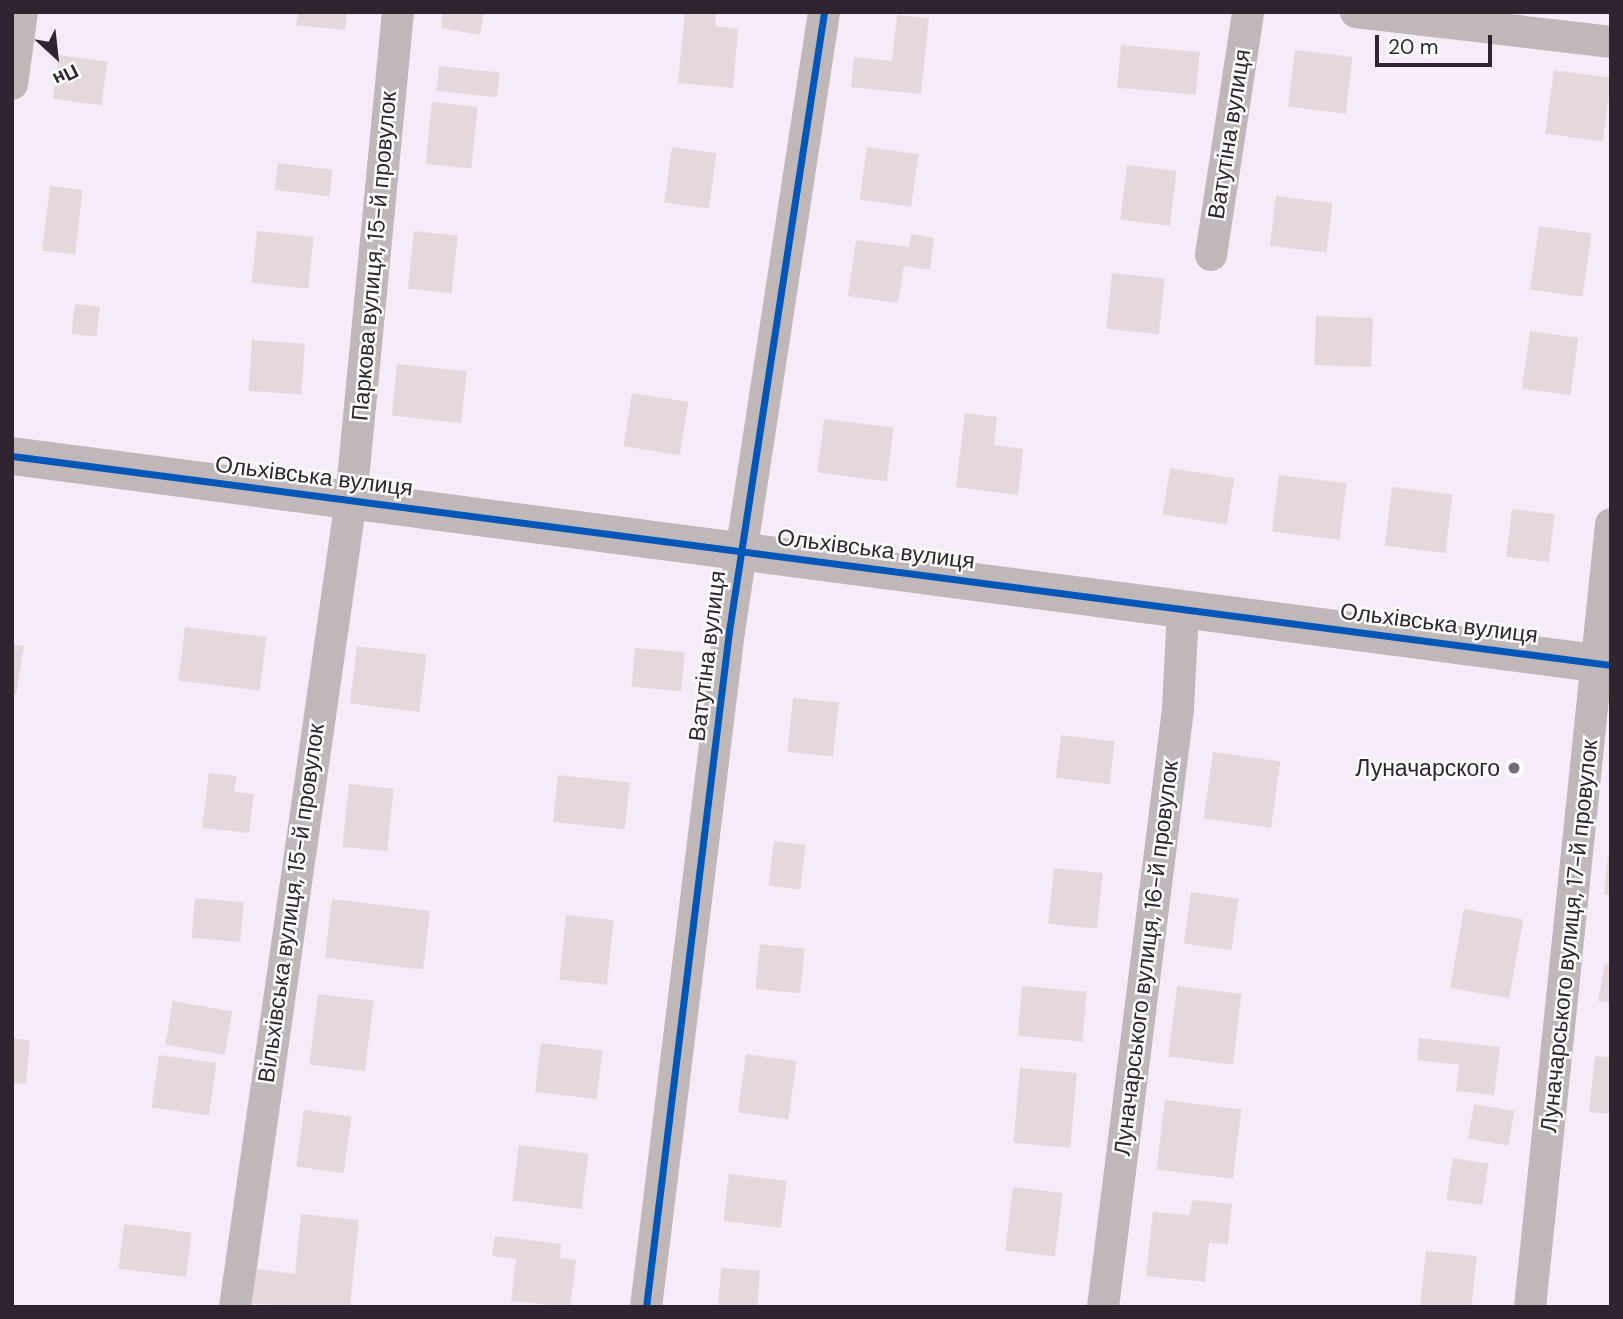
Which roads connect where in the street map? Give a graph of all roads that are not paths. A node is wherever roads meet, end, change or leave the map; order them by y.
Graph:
1 (22, 12) edge
2 (398, 12) edge
3 (824, 12) edge
4 (1248, 12) edge
5 (1356, 12) edge
6 (1611, 42) edge
7 (12, 84) edge
8 (1211, 255) dead end
9 (12, 456) edge
10 (351, 500) junction
11 (1611, 524) edge
12 (740, 551) junction
13 (1183, 608) junction
14 (1602, 664) edge
15 (235, 1307) edge
16 (646, 1307) edge
17 (1103, 1307) edge
18 (1530, 1307) edge

1 - 7 street
2 - 10 street, Паркова вулиця, 15-й провулок
3 - 12 street, Ватутіна вулиця
4 - 8 street, Ватутіна вулиця
5 - 6 street
9 - 10 street, Ольхівська вулиця
10 - 12 street, Ольхівська вулиця
10 - 15 street, Вільхівська вулиця, 15-й провулок
11 - 14 street, Луначарського вулиця, 17-й провулок
12 - 13 street, Ольхівська вулиця
12 - 16 street, Ватутіна вулиця
13 - 14 street, Ольхівська вулиця
13 - 17 street, Луначарського вулиця, 16-й провулок
14 - 18 street, Луначарського вулиця, 17-й провулок

